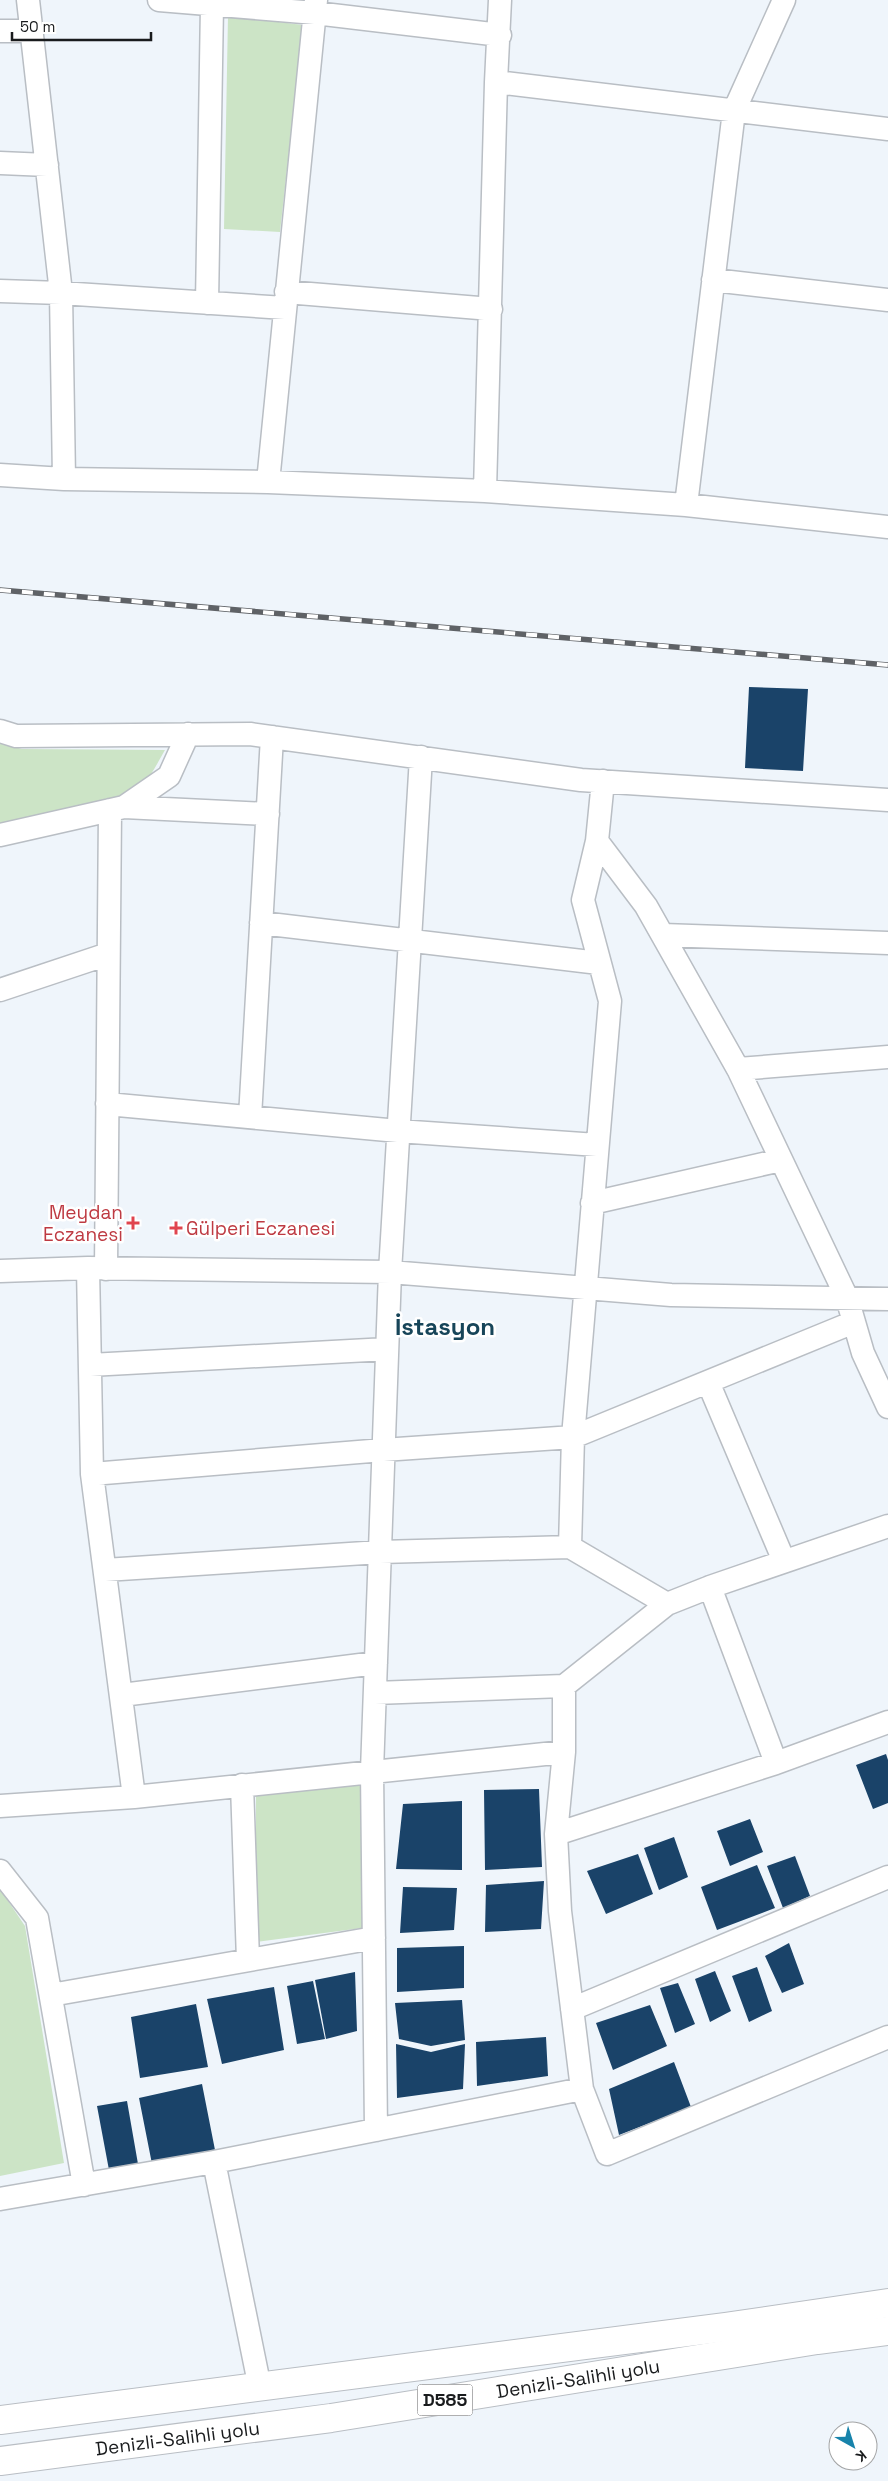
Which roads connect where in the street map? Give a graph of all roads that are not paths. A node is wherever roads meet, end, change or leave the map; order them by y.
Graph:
1 (28, 0) edge
2 (159, 0) edge
3 (500, 0) edge
4 (784, 0) edge
5 (212, 5) junction
6 (316, 7) edge
7 (32, 31) junction
8 (0, 32) edge
9 (500, 35) junction
10 (496, 82) junction
11 (734, 111) junction
12 (888, 129) edge
13 (0, 163) edge
14 (47, 165) junction
15 (713, 280) junction
16 (0, 292) edge
17 (61, 293) junction
18 (285, 300) junction
19 (888, 300) edge
20 (207, 303) junction
21 (492, 309) junction
22 (0, 475) edge
23 (64, 480) junction
24 (268, 482) junction
25 (485, 491) junction
26 (686, 505) junction
27 (888, 527) edge
28 (0, 732) edge
29 (188, 734) junction
30 (272, 737) junction
31 (421, 757) junction
32 (603, 781) junction
33 (888, 800) edge
34 (117, 809) junction
35 (268, 814) junction
36 (0, 835) edge
37 (597, 841) junction
38 (261, 923) junction
39 (663, 935) junction
40 (410, 940) junction
41 (888, 943) edge
42 (108, 954) junction
43 (599, 962) junction
44 (0, 990) edge
45 (888, 1057) edge
46 (738, 1069) junction
47 (107, 1104) junction
48 (250, 1117) junction
49 (398, 1131) junction
50 (597, 1145) junction
51 (781, 1160) junction
52 (592, 1203) junction
53 (97, 1268) junction
54 (0, 1271) edge
55 (390, 1272) junction
56 (585, 1286) junction
57 (846, 1298) junction
58 (888, 1299) edge
59 (854, 1322) junction
60 (387, 1349) junction
61 (90, 1366) junction
62 (708, 1382) junction
63 (888, 1407) edge
64 (573, 1437) junction
65 (383, 1450) junction
66 (92, 1474) junction
67 (888, 1526) edge
68 (570, 1547) junction
69 (380, 1552) junction
70 (784, 1562) junction
71 (105, 1570) junction
72 (710, 1587) junction
73 (667, 1604) junction
74 (376, 1663) junction
75 (564, 1686) junction
76 (375, 1692) junction
77 (122, 1694) junction
78 (888, 1722) edge
79 (564, 1752) junction
80 (776, 1763) junction
81 (372, 1771) junction
82 (242, 1785) junction
83 (134, 1796) junction
84 (0, 1806) edge
85 (556, 1834) junction
86 (0, 1871) edge
87 (888, 1877) edge
88 (374, 1938) junction
89 (248, 1960) junction
90 (51, 1995) junction
91 (572, 2009) junction
92 (888, 2037) edge
93 (582, 2089) junction
94 (376, 2130) junction
95 (214, 2162) junction
96 (84, 2185) junction
97 (0, 2199) edge
98 (888, 2304) edge
99 (888, 2331) edge
100 (260, 2388) junction
101 (0, 2420) edge
102 (32, 2457) junction
103 (0, 2460) edge
104 (0, 2472) edge

1 - 7 street
2 - 5 street
3 - 9 street
4 - 11 street
5 - 6 street
5 - 20 street
6 - 9 street
6 - 18 street
7 - 8 street
7 - 14 street
9 - 10 street
10 - 11 street
10 - 21 street
11 - 12 street
11 - 15 street
13 - 14 street
14 - 17 street
15 - 19 street
15 - 26 street
16 - 17 street
17 - 20 street
17 - 23 street
18 - 20 street
18 - 21 street
18 - 24 street
21 - 25 street
22 - 23 street
23 - 24 street
24 - 25 street
25 - 26 street
26 - 27 street
28 - 29 street
29 - 30 street
29 - 34 street
30 - 31 street
30 - 35 street
31 - 32 street
31 - 40 street
32 - 33 street
32 - 37 street
34 - 35 street
34 - 36 street
34 - 42 street
35 - 38 street
37 - 39 street
37 - 43 street
38 - 40 street
38 - 48 street
39 - 41 street
39 - 46 street
40 - 43 street
40 - 49 street
42 - 44 street
42 - 47 street
43 - 50 street
45 - 46 street
46 - 51 street
47 - 48 street
47 - 53 street
48 - 49 street
49 - 50 street
49 - 55 street
50 - 52 street
51 - 52 street
51 - 57 street
52 - 56 street
53 - 54 street
53 - 55 street
53 - 61 street
55 - 56 street
55 - 60 street
56 - 57 street
56 - 64 street
57 - 58 street
57 - 59 street
59 - 62 street
59 - 63 street
60 - 61 street
60 - 65 street
61 - 66 street
62 - 64 street
62 - 70 street
64 - 65 street
64 - 68 street
65 - 66 street
65 - 69 street
66 - 71 street
67 - 70 street
68 - 69 street
68 - 73 street
69 - 71 street
69 - 74 street
70 - 72 street
71 - 77 street
72 - 73 street
72 - 80 street
73 - 75 street
74 - 76 street
74 - 77 street
75 - 76 street
75 - 79 street
76 - 81 street
77 - 83 street
78 - 80 street
79 - 81 street
79 - 85 street
80 - 85 street
81 - 82 street
81 - 88 street
82 - 83 street
82 - 89 street
83 - 84 street
85 - 91 street
86 - 90 street
87 - 91 street
88 - 89 street
88 - 94 street
89 - 90 street
90 - 96 street
91 - 93 street
92 - 93 street
93 - 94 street
94 - 95 street
95 - 96 street
95 - 100 street
96 - 97 street
98 - 100 highway, Denizli-Salihli yolu / D585
99 - 102 highway, Denizli-Salihli yolu / D585
100 - 101 highway, Denizli-Salihli yolu / D585
102 - 103 highway, Denizli-Salihli yolu / D585
102 - 104 highway, D585

